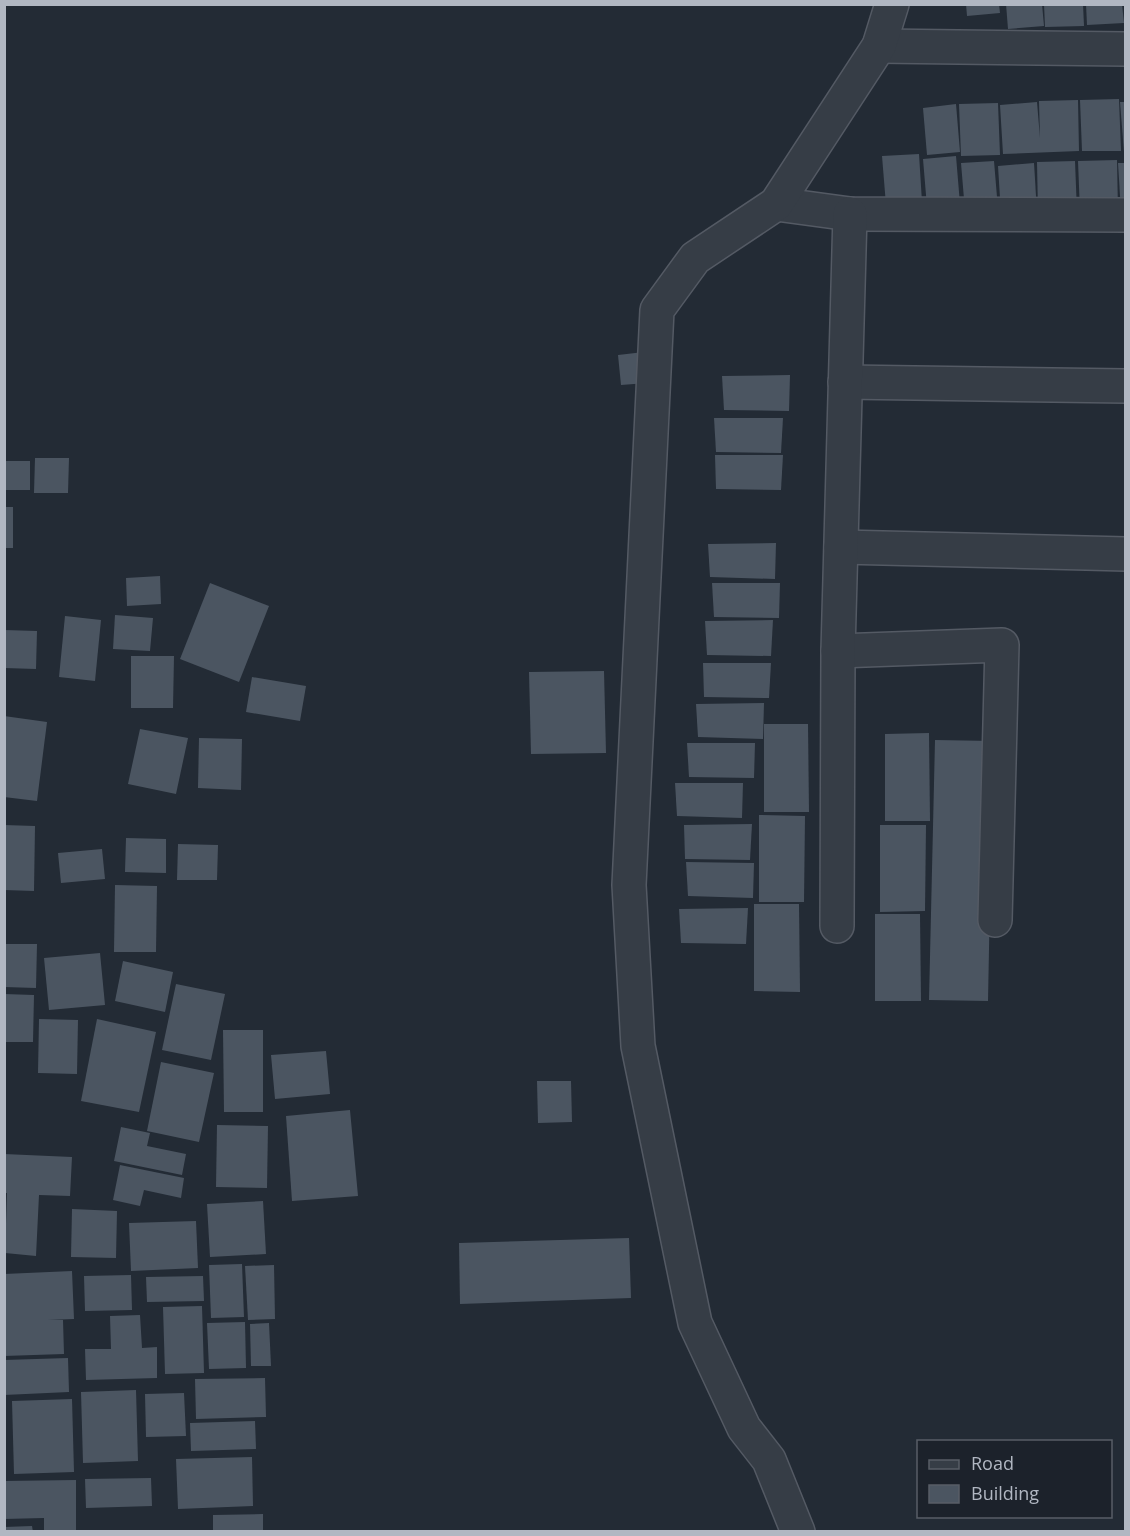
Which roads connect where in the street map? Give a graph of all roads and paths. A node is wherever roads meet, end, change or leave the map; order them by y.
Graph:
1 (892, 4) edge
2 (879, 46) junction
3 (1125, 49) edge
4 (776, 204) junction
5 (850, 214) junction
6 (1125, 215) edge
7 (845, 382) junction
8 (1125, 386) edge
9 (841, 547) junction
10 (1125, 554) edge
11 (838, 651) junction
12 (995, 920) dead end
13 (837, 926) dead end
14 (798, 1532) edge

1 - 2 street
2 - 3 street
2 - 4 street
4 - 5 street
4 - 14 street
5 - 6 street
5 - 7 street
7 - 8 street
7 - 9 street
9 - 10 street
9 - 11 street
11 - 12 street
11 - 13 street

